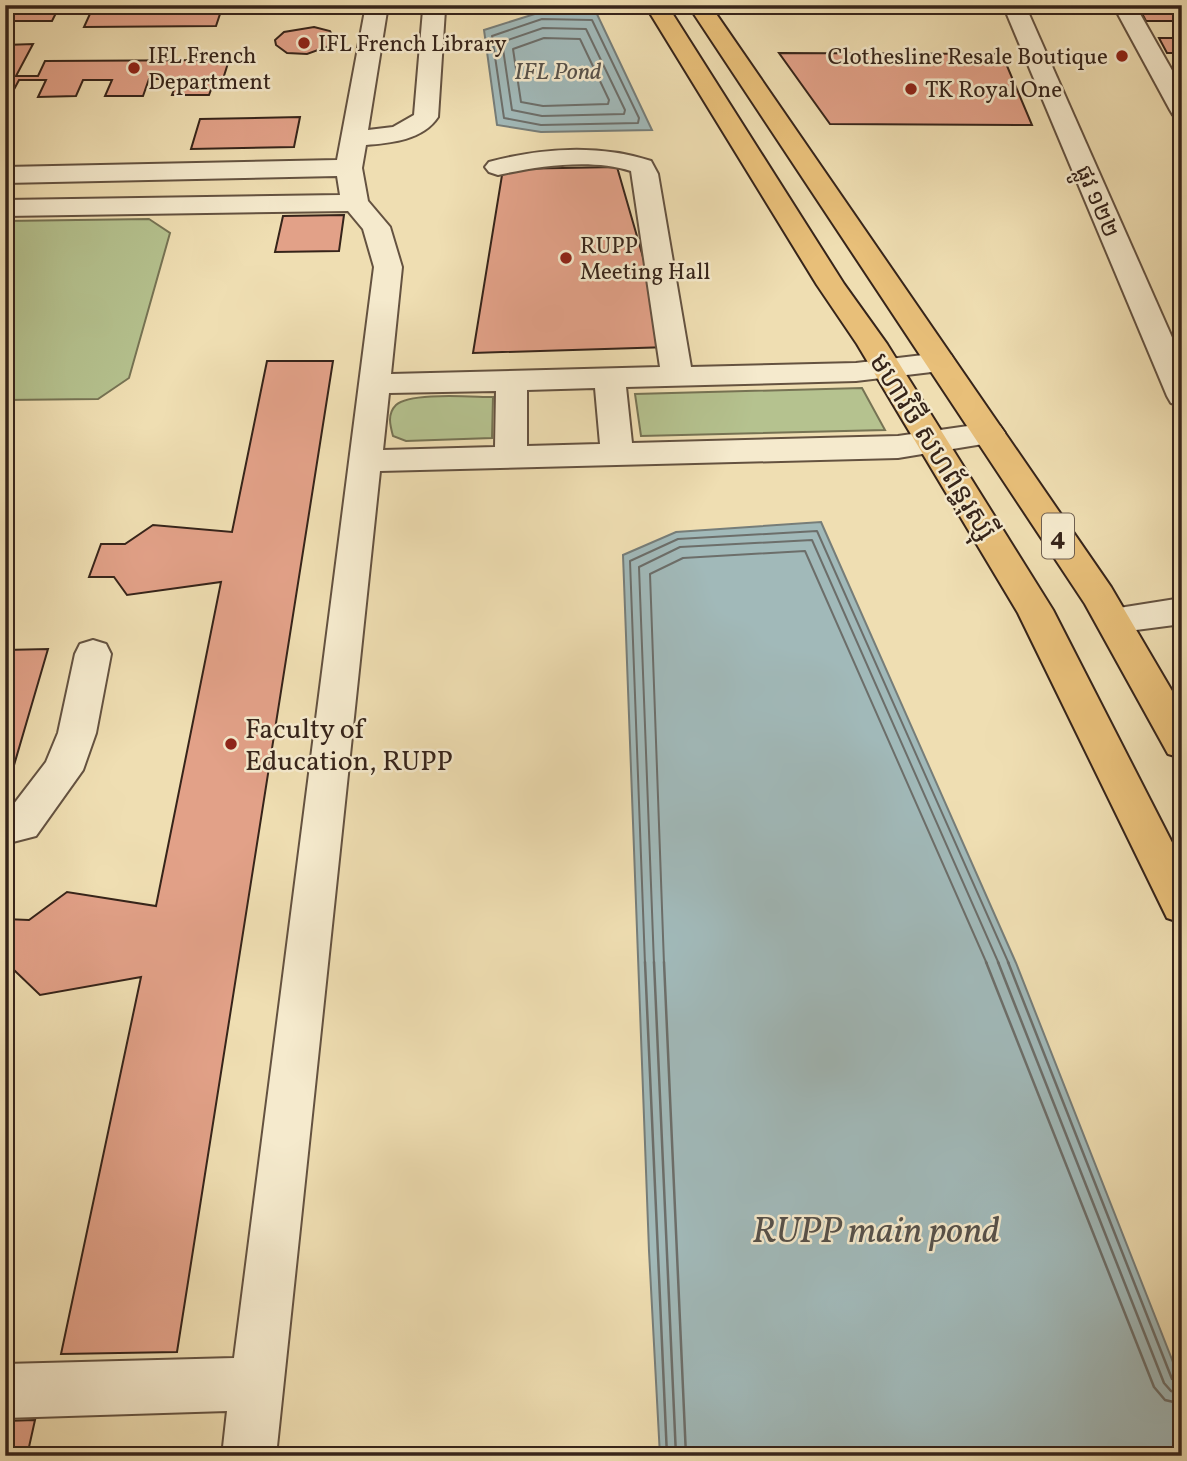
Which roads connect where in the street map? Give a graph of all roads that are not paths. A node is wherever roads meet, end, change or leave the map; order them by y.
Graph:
1 (656, 5) edge
2 (699, 5) edge
3 (1014, 5) edge
4 (1124, 5) edge
5 (408, 8) edge
6 (1182, 110) edge
7 (498, 167) dead end
8 (353, 170) junction
9 (130, 173) junction
10 (5, 175) edge
11 (119, 206) junction
12 (5, 208) edge
13 (940, 362) junction
14 (888, 370) junction
15 (677, 377) junction
16 (610, 379) junction
17 (512, 381) junction
18 (374, 384) junction
19 (1182, 396) edge
20 (989, 433) junction
21 (933, 443) junction
22 (617, 455) junction
23 (511, 457) junction
24 (365, 461) junction
25 (1182, 611) edge
26 (1113, 620) junction
27 (93, 654) dead end
28 (1182, 743) edge
29 (5, 827) edge
30 (1182, 905) edge
31 (257, 1384) junction
32 (5, 1391) edge
33 (248, 1456) edge

1 - 14 highway, មហាវិថី សហព័ន្ធរុស្ស៊ី / 4
2 - 13 highway, មហាវិថី សហព័ន្ធរុស្ស៊ី / 4
3 - 19 street, ផ្លូវ ១២២
4 - 6 street
5 - 8 street
5 - 8 street
7 - 15 street
8 - 9 street
8 - 11 street
8 - 18 street
9 - 10 street
9 - 11 street
11 - 12 street
13 - 14 street
13 - 20 highway, មហាវិថី សហព័ន្ធរុស្ស៊ី / 4
14 - 15 street
14 - 21 highway, មហាវិថី សហព័ន្ធរុស្ស៊ី / 4
15 - 16 street
16 - 17 street
16 - 22 street
17 - 18 street
17 - 23 street
18 - 24 street
20 - 21 street
20 - 26 highway, មហាវិថី សហព័ន្ធរុស្ស៊ី / 4
21 - 22 street
21 - 30 highway, មហាវិថី សហព័ន្ធរុស្ស៊ី / 4
22 - 23 street
23 - 24 street
24 - 31 street
25 - 26 street
26 - 28 highway, មហាវិថី សហព័ន្ធរុស្ស៊ី / 4
27 - 29 street
31 - 32 street
31 - 33 street

